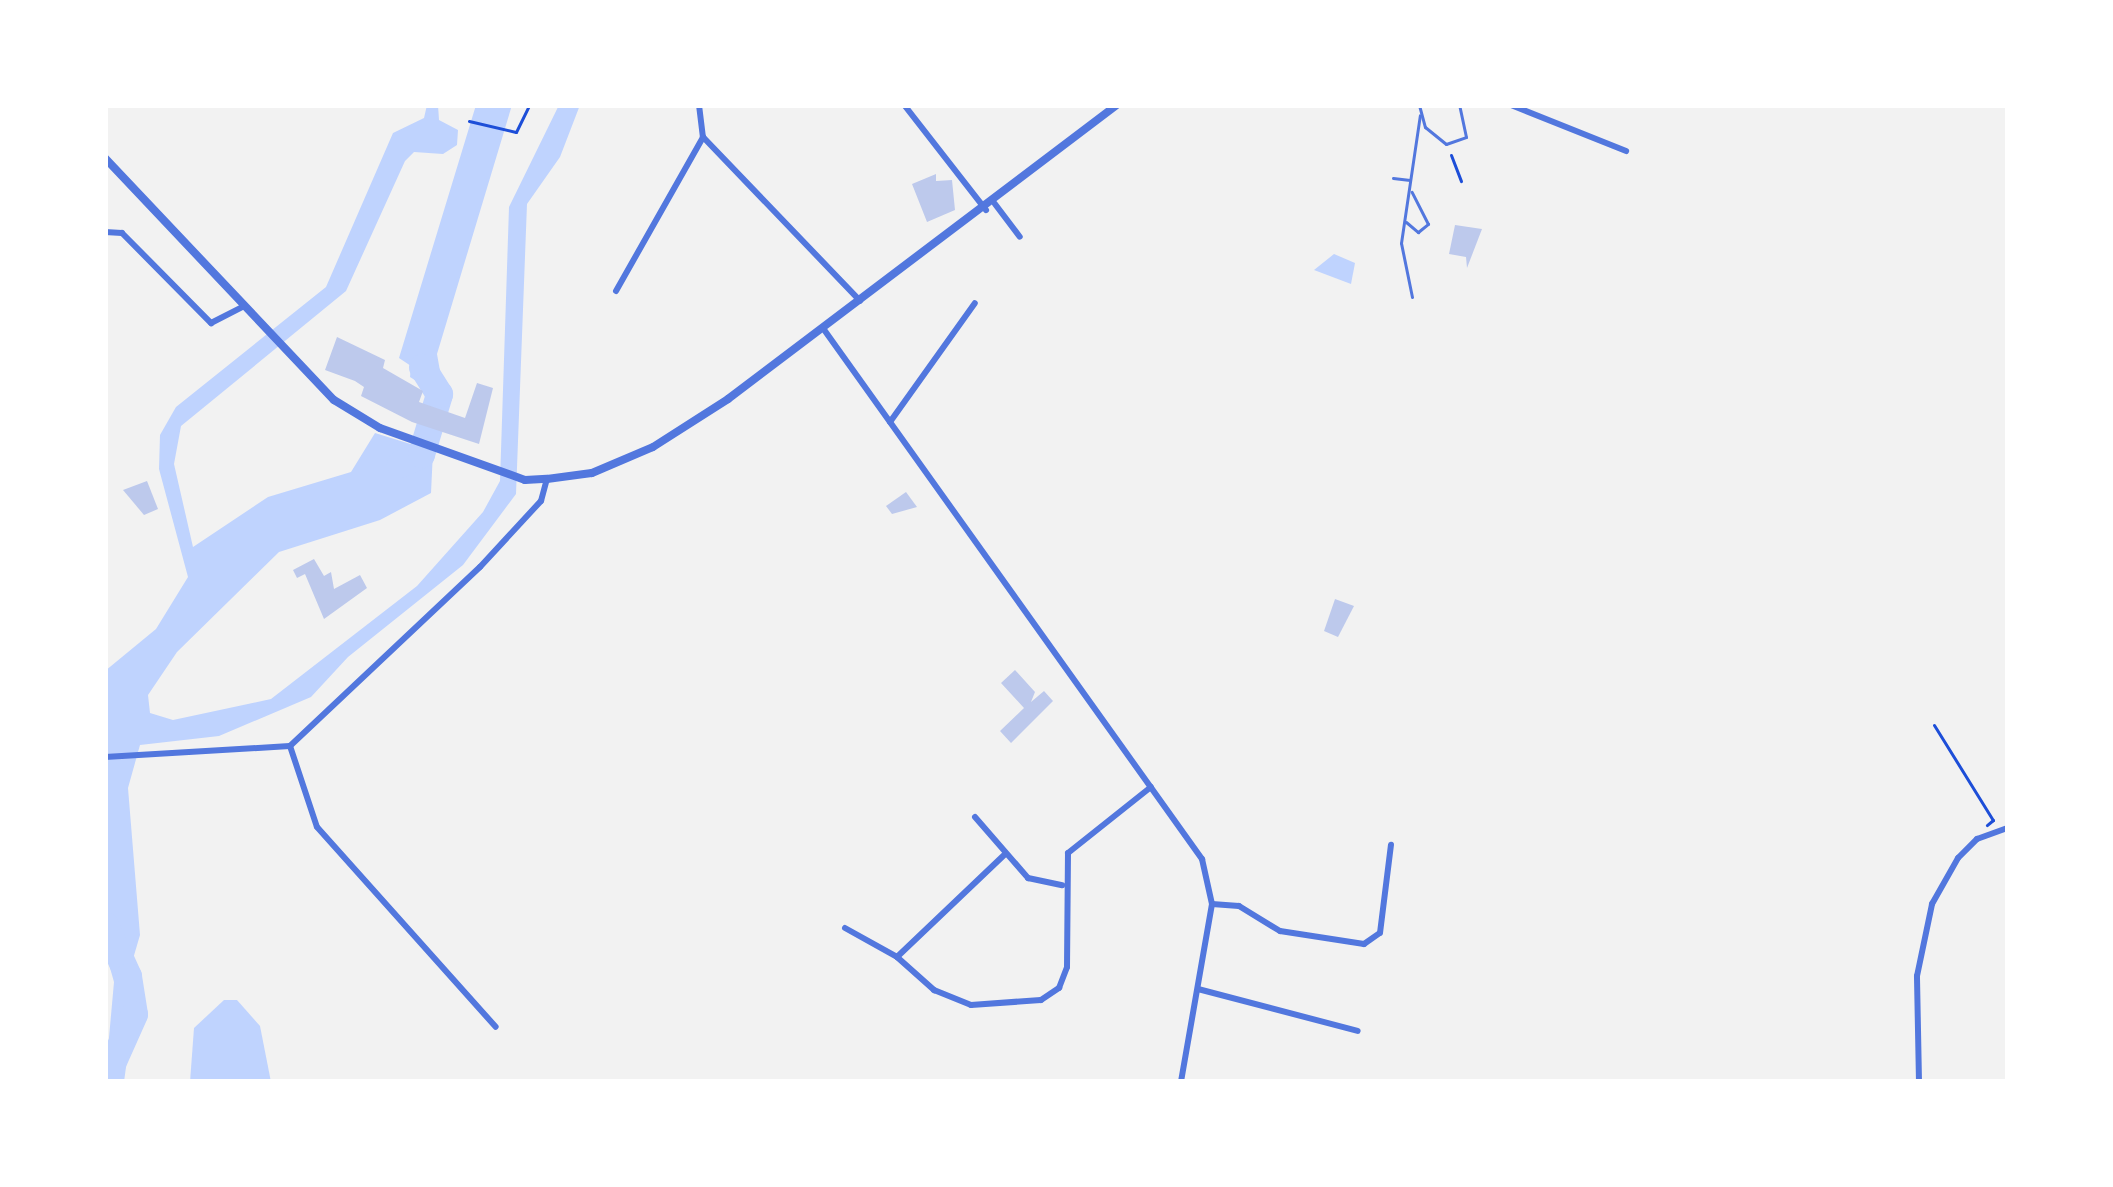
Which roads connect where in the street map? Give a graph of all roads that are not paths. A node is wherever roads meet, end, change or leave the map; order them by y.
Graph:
1 (699, 105) edge
2 (1118, 105) edge
3 (1419, 105) edge
4 (1459, 105) edge
5 (1511, 105) edge
6 (905, 106) edge
7 (1420, 115) junction
8 (703, 137) junction
9 (1626, 152) dead end
10 (105, 158) edge
11 (1393, 178) dead end
12 (1412, 181) junction
13 (1410, 191) junction
14 (990, 207) junction
15 (1405, 220) junction
16 (105, 232) edge
17 (1020, 237) dead end
18 (616, 291) dead end
19 (1412, 297) dead end
20 (862, 303) junction
21 (975, 303) dead end
22 (105, 304) edge
23 (243, 308) junction
24 (105, 317) edge
25 (825, 331) junction
26 (889, 422) junction
27 (547, 479) junction
28 (290, 746) junction
29 (105, 758) edge
30 (1151, 788) junction
31 (975, 817) dead end
32 (2008, 828) edge
33 (1391, 845) dead end
34 (1005, 854) junction
35 (1062, 885) junction
36 (1212, 904) junction
37 (845, 928) dead end
38 (898, 957) junction
39 (1198, 989) junction
40 (496, 1027) dead end
41 (1358, 1030) dead end
42 (1181, 1082) edge
43 (1918, 1082) edge

1 - 8 street
2 - 14 street
3 - 7 lane
4 - 7 lane
5 - 9 street
6 - 14 street
7 - 12 lane
8 - 18 street
8 - 20 street
10 - 23 street
11 - 12 lane
12 - 13 lane
13 - 15 lane
13 - 15 lane
14 - 17 street
14 - 20 street
15 - 19 lane
16 - 23 street
20 - 25 street
21 - 26 street
22 - 24 street
23 - 27 street
25 - 26 street
25 - 27 street
26 - 30 street
27 - 28 street
28 - 29 street
28 - 40 street
30 - 35 street
30 - 36 street
31 - 34 street
32 - 43 street
33 - 36 street
34 - 35 street
34 - 38 street
35 - 38 street
36 - 39 street
37 - 38 street
39 - 41 street
39 - 42 street

